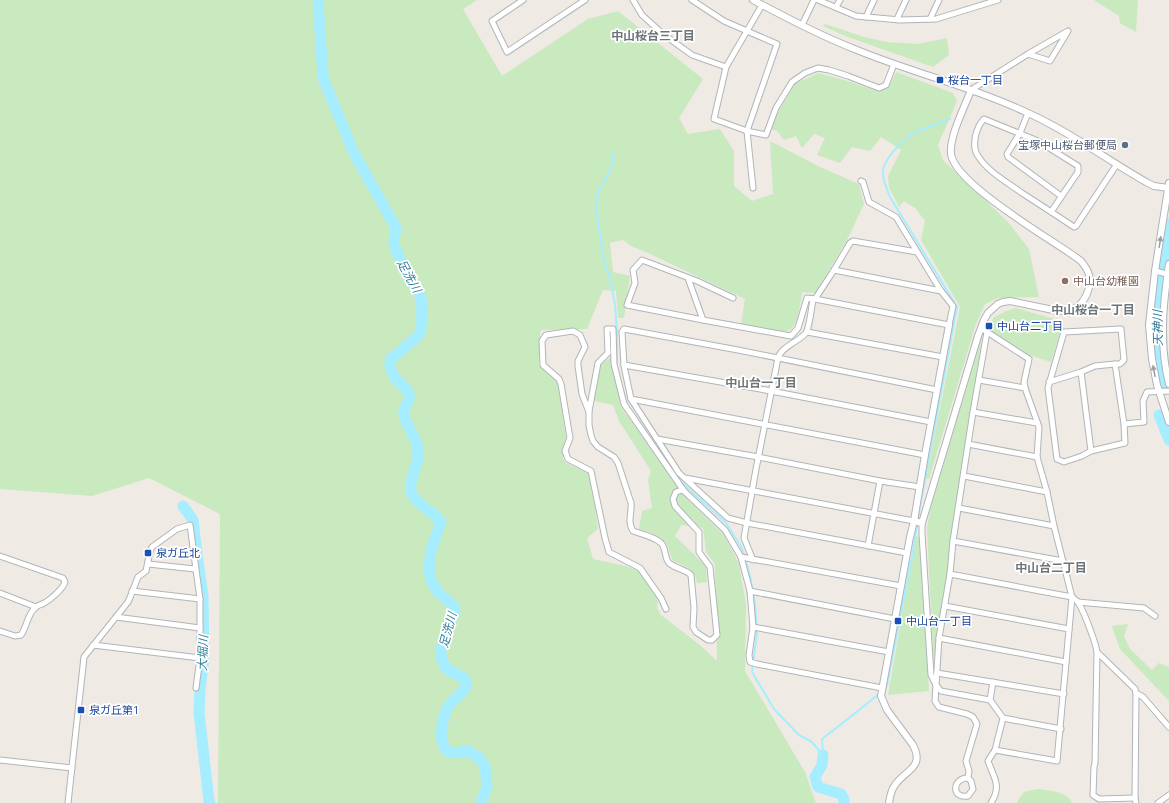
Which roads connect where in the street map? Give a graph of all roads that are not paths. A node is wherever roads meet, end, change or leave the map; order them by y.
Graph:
1 (523, 0) edge
2 (585, 0) edge
3 (633, 0) edge
4 (692, 0) edge
5 (753, 0) edge
6 (814, 0) edge
7 (818, 0) edge
8 (840, 0) edge
9 (874, 0) edge
10 (906, 0) edge
11 (939, 0) edge
12 (982, 0) edge
13 (998, 0) edge
14 (762, 5) junction
15 (979, 6) junction
16 (836, 7) junction
17 (866, 17) junction
18 (897, 19) junction
19 (930, 19) junction
20 (802, 25) junction
21 (747, 31) junction
22 (1028, 54) junction
23 (894, 64) junction
24 (726, 67) junction
25 (971, 90) junction
26 (1028, 113) junction
27 (747, 131) junction
28 (1020, 133) junction
29 (1117, 164) junction
30 (861, 181) dead end
31 (1169, 187) edge
32 (753, 188) dead end
33 (1061, 196) junction
34 (1051, 212) junction
35 (917, 252) junction
36 (1169, 264) edge
37 (834, 270) junction
38 (1155, 271) junction
39 (1168, 274) junction
40 (688, 278) junction
41 (941, 291) junction
42 (733, 298) dead end
43 (814, 299) junction
44 (703, 320) junction
45 (949, 325) junction
46 (981, 328) junction
47 (613, 329) junction
48 (624, 329) junction
49 (807, 332) junction
50 (987, 332) junction
51 (943, 357) junction
52 (778, 358) junction
53 (1115, 364) junction
54 (624, 365) junction
55 (1081, 372) junction
56 (979, 380) junction
57 (1049, 382) junction
58 (1169, 384) edge
59 (1025, 388) junction
60 (937, 390) junction
61 (771, 391) junction
62 (1169, 391) edge
63 (1159, 392) junction
64 (631, 399) junction
65 (588, 412) junction
66 (973, 412) junction
67 (931, 422) junction
68 (1169, 422) edge
69 (1037, 423) junction
70 (1124, 424) junction
71 (764, 425) junction
72 (657, 439) junction
73 (968, 444) junction
74 (1091, 451) junction
75 (925, 455) junction
76 (758, 457) junction
77 (1037, 457) junction
78 (964, 476) junction
79 (684, 478) junction
80 (880, 481) junction
81 (920, 487) junction
82 (752, 490) junction
83 (684, 491) junction
84 (1047, 492) junction
85 (958, 508) junction
86 (873, 513) junction
87 (914, 521) junction
88 (747, 523) junction
89 (922, 523) junction
90 (1054, 526) junction
91 (954, 541) junction
92 (868, 546) junction
93 (907, 553) junction
94 (0, 556) edge
95 (741, 557) junction
96 (753, 560) junction
97 (1063, 561) junction
98 (148, 564) junction
99 (196, 569) junction
100 (950, 574) junction
101 (901, 586) junction
102 (132, 591) junction
103 (750, 591) junction
104 (0, 593) edge
105 (1072, 597) junction
106 (200, 599) junction
107 (1078, 602) junction
108 (945, 606) junction
109 (36, 607) junction
110 (666, 609) dead end
111 (1155, 616) dead end
112 (116, 617) junction
113 (895, 619) junction
114 (753, 627) junction
115 (200, 628) junction
116 (1069, 629) junction
117 (0, 631) edge
118 (939, 638) junction
119 (93, 645) junction
120 (889, 652) junction
121 (1097, 652) junction
122 (200, 658) junction
123 (1066, 662) junction
124 (937, 673) junction
125 (993, 682) junction
126 (936, 685) junction
127 (196, 688) dead end
128 (882, 688) junction
129 (1136, 693) junction
130 (1064, 694) junction
131 (990, 700) junction
132 (1003, 718) junction
133 (1169, 727) edge
134 (1061, 729) junction
135 (996, 750) junction
136 (0, 760) edge
137 (72, 768) junction
138 (968, 778) dead end
139 (1169, 795) edge
140 (1135, 801) edge
141 (68, 803) edge
142 (889, 803) edge
143 (991, 803) edge
144 (1158, 803) edge

1 - 2 street
3 - 24 street
4 - 21 street
5 - 14 street
6 - 20 street
7 - 16 street
8 - 16 street
9 - 17 street
10 - 18 street
11 - 19 street
12 - 15 street
13 - 15 street
14 - 20 street
14 - 21 street
15 - 19 street
16 - 17 street
17 - 18 street
18 - 19 street
20 - 23 street
21 - 24 street
21 - 27 street
22 - 22 street
22 - 25 street
23 - 25 street
23 - 27 street
24 - 27 street
25 - 26 street
25 - 46 street
26 - 28 street
26 - 29 street
27 - 32 street
28 - 33 street
28 - 33 street
28 - 34 street
29 - 31 street
29 - 34 street
30 - 35 street
38 -> 31 street
33 - 34 street
35 - 37 street
35 - 41 street
36 - 39 street
37 - 41 street
37 - 43 street
38 - 39 street
63 -> 38 street
39 - 58 street
40 - 42 street
40 - 44 street
40 - 44 street
41 - 45 street
43 - 44 street
43 - 45 street
43 - 49 street
45 - 51 street
46 - 50 street
46 - 89 street
47 - 48 street
47 - 65 street
47 - 83 street
48 - 52 street
48 - 54 street
49 - 51 street
49 - 52 street
50 - 56 street
50 - 59 street
51 - 60 street
52 - 60 street
52 - 61 street
53 - 55 street
53 - 57 street
53 - 70 street
54 - 61 street
54 - 64 street
55 - 57 street
55 - 74 street
56 - 59 street
56 - 66 street
57 - 74 street
59 - 69 street
60 - 67 street
61 - 67 street
61 - 71 street
62 - 63 street
63 - 68 street
63 - 70 street
64 - 71 street
64 - 72 street
65 - 83 street
65 - 110 street
66 - 69 street
66 - 73 street
67 - 75 street
69 - 77 street
70 - 74 street
71 - 75 street
71 - 76 street
72 - 76 street
72 - 79 street
73 - 77 street
73 - 78 street
75 - 81 street
76 - 80 street
76 - 82 street
77 - 84 street
78 - 84 street
78 - 85 street
79 - 82 street
79 - 88 street
80 - 81 street
80 - 86 street
81 - 87 street
82 - 86 street
82 - 88 street
83 - 95 street
84 - 90 street
85 - 90 street
85 - 91 street
86 - 87 street
86 - 92 street
87 - 89 street
87 - 93 street
88 - 92 street
88 - 96 street
89 - 126 street
90 - 97 street
91 - 97 street
91 - 100 street
92 - 93 street
93 - 101 street
94 - 109 street
95 - 96 street
95 - 103 street
96 - 101 street
97 - 105 street
98 - 99 street
98 - 99 street
98 - 102 street
99 - 106 street
100 - 105 street
100 - 108 street
101 - 113 street
102 - 106 street
102 - 112 street
103 - 113 street
103 - 114 street
104 - 109 street
105 - 107 street
105 - 116 street
106 - 115 street
107 - 111 street
107 - 121 street
108 - 116 street
108 - 118 street
109 - 117 street
112 - 115 street
112 - 119 street
113 - 120 street
114 - 120 street
114 - 128 street
115 - 122 street
116 - 123 street
118 - 123 street
118 - 124 street
119 - 122 street
119 - 137 street
120 - 128 street
121 - 129 street
121 - 140 street
122 - 127 street
123 - 130 street
124 - 125 street
124 - 126 street
125 - 130 street
125 - 131 street
126 - 131 street
126 - 138 street
128 - 142 street
129 - 133 street
129 - 140 street
130 - 134 street
131 - 132 street
132 - 134 street
132 - 135 street
134 - 135 street
135 - 143 street
136 - 137 street
137 - 141 street
139 - 144 street

